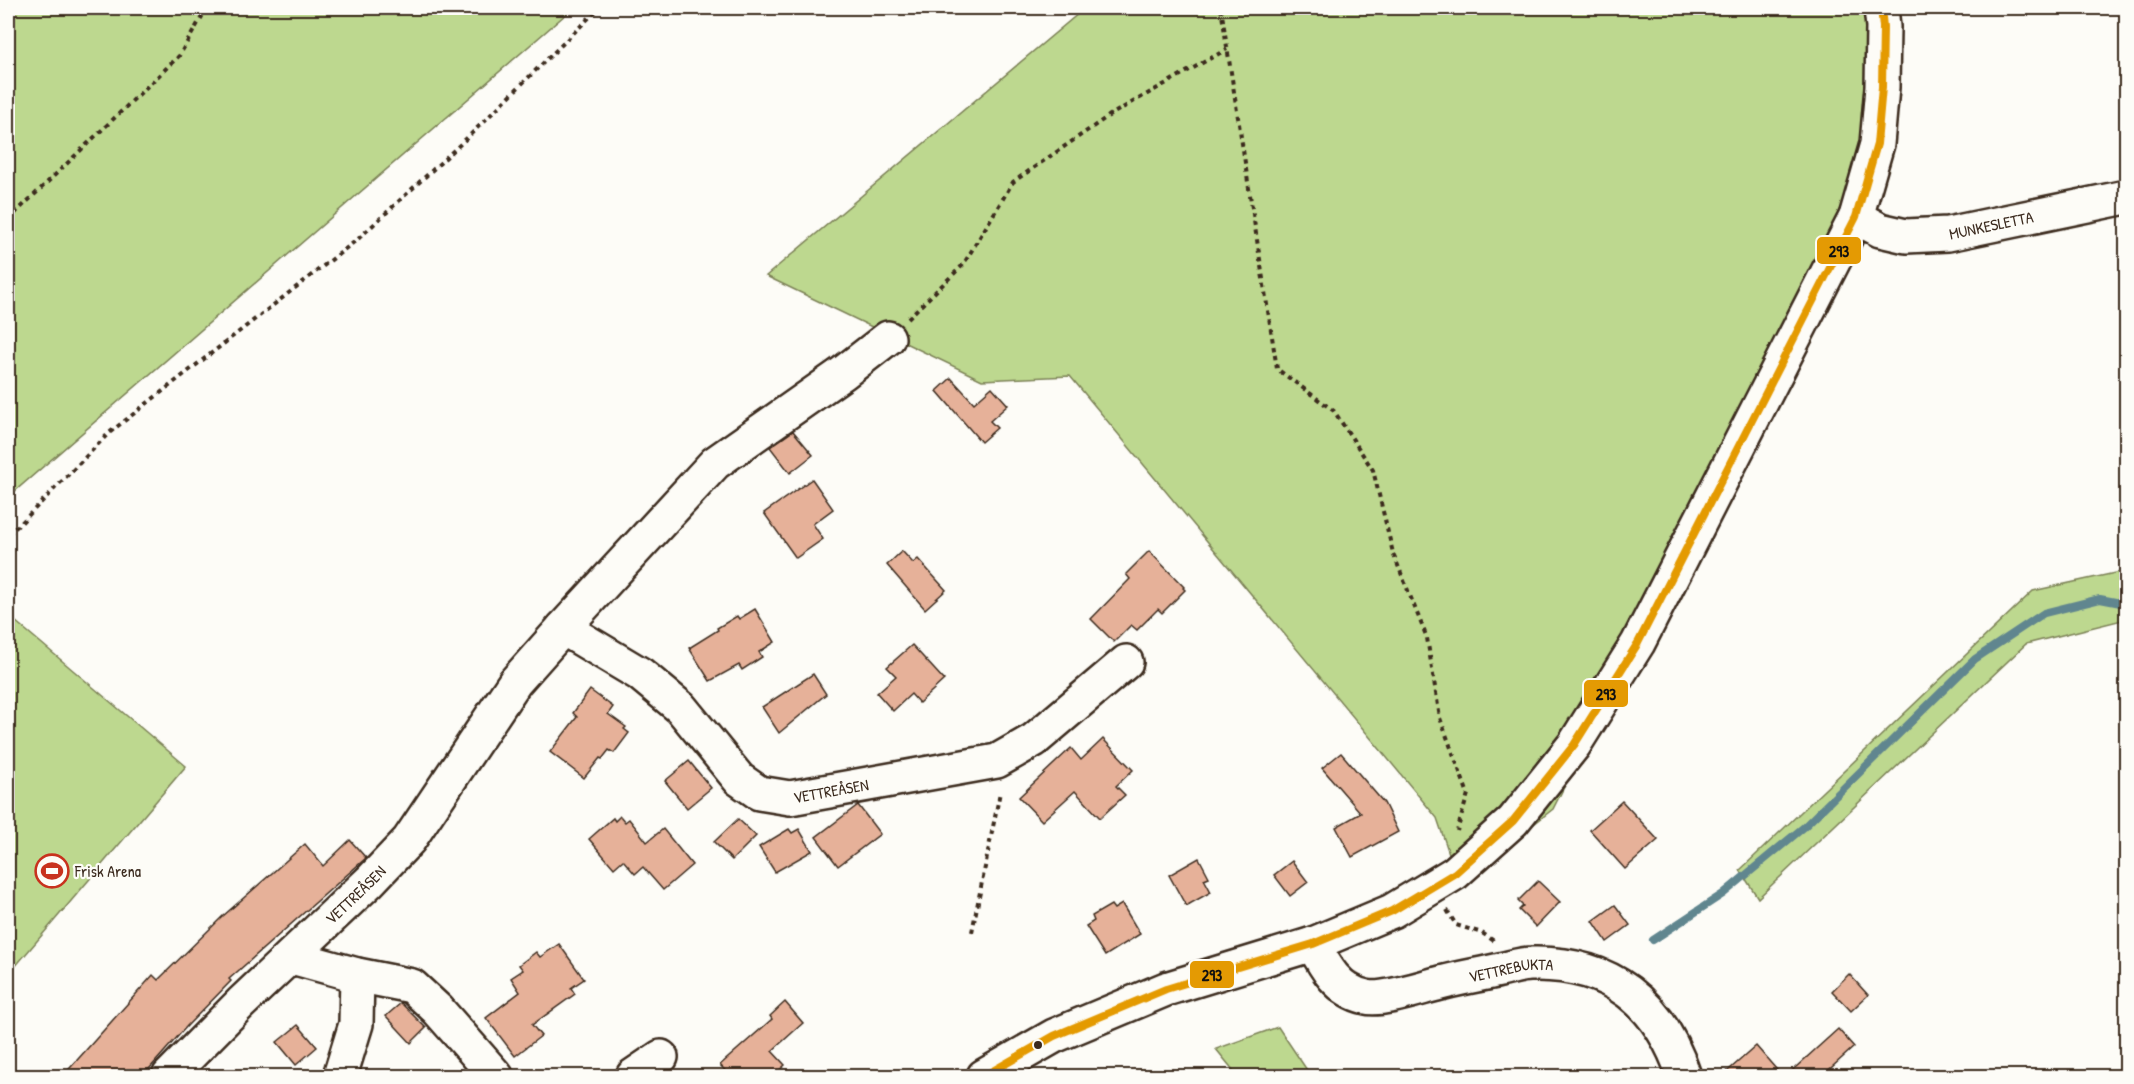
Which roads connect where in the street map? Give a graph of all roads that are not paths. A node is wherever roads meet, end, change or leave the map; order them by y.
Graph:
1 (1881, 8) edge
2 (2127, 197) edge
3 (1856, 217) junction
4 (888, 338) road end
5 (563, 628) junction
6 (1126, 662) dead end
7 (1314, 944) junction
8 (291, 957) junction
9 (357, 975) junction
10 (661, 1057) dead end
11 (169, 1077) edge
12 (340, 1077) edge
13 (496, 1077) edge
14 (633, 1077) edge
15 (984, 1077) edge
16 (1684, 1077) edge

1 - 3 street
2 - 3 street, MUNKESLETTA
3 - 7 street
4 - 5 street, VETTREÅSEN
5 - 6 street, VETTREÅSEN
5 - 8 street, VETTREÅSEN
7 - 15 street
7 - 16 street, VETTREBUKTA
8 - 9 street
8 - 11 street, VETTREÅSEN
9 - 12 street
9 - 13 street
10 - 14 street

